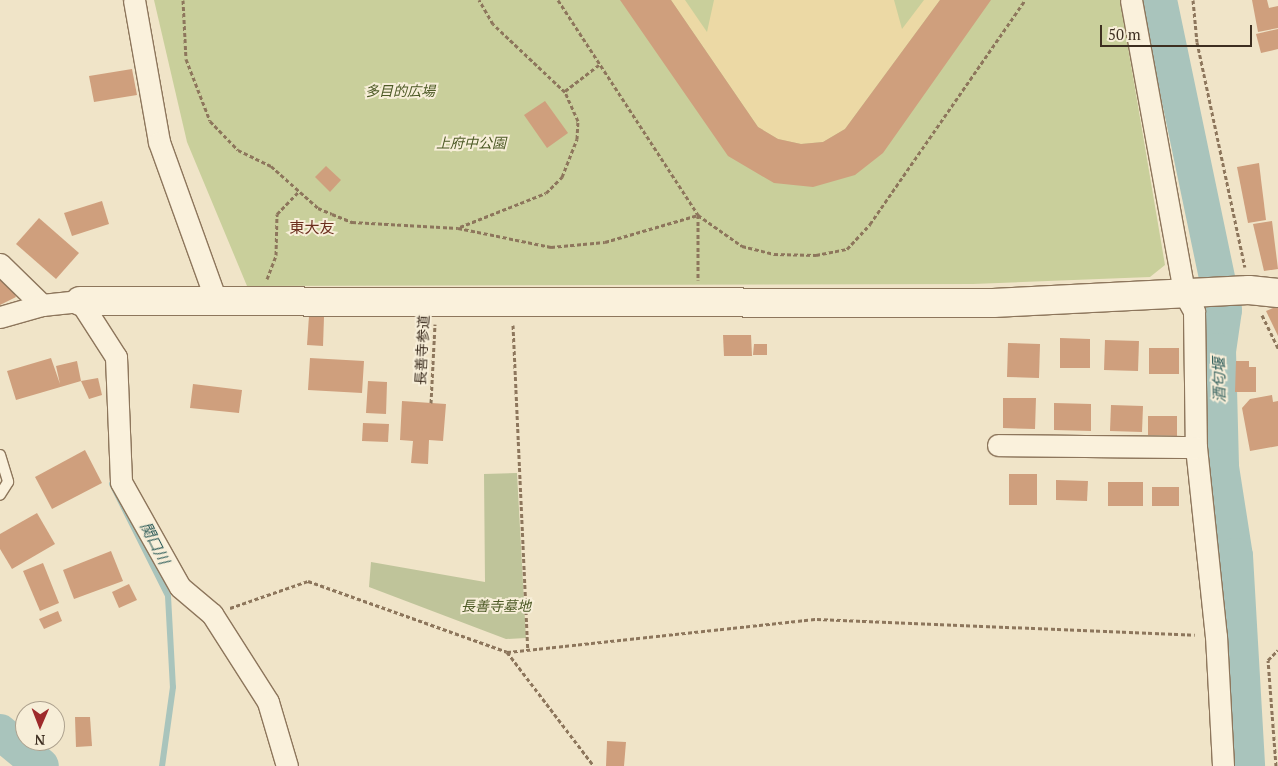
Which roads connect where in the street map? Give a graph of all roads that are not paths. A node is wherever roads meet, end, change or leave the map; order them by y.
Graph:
1 (134, 0) edge
2 (1131, 0) edge
3 (0, 264) edge
4 (1184, 293) junction
5 (1278, 293) edge
6 (216, 300) junction
7 (80, 301) junction
8 (42, 305) junction
9 (0, 317) edge
10 (998, 445) dead end
11 (1196, 447) junction
12 (0, 455) edge
13 (0, 494) edge
14 (287, 766) edge
15 (1223, 766) edge

1 - 6 street
2 - 4 street
3 - 8 street
4 - 5 street
4 - 6 street
4 - 11 street
6 - 7 street
7 - 8 street
7 - 14 street
8 - 9 street
10 - 11 street
11 - 15 street
12 - 13 lane

